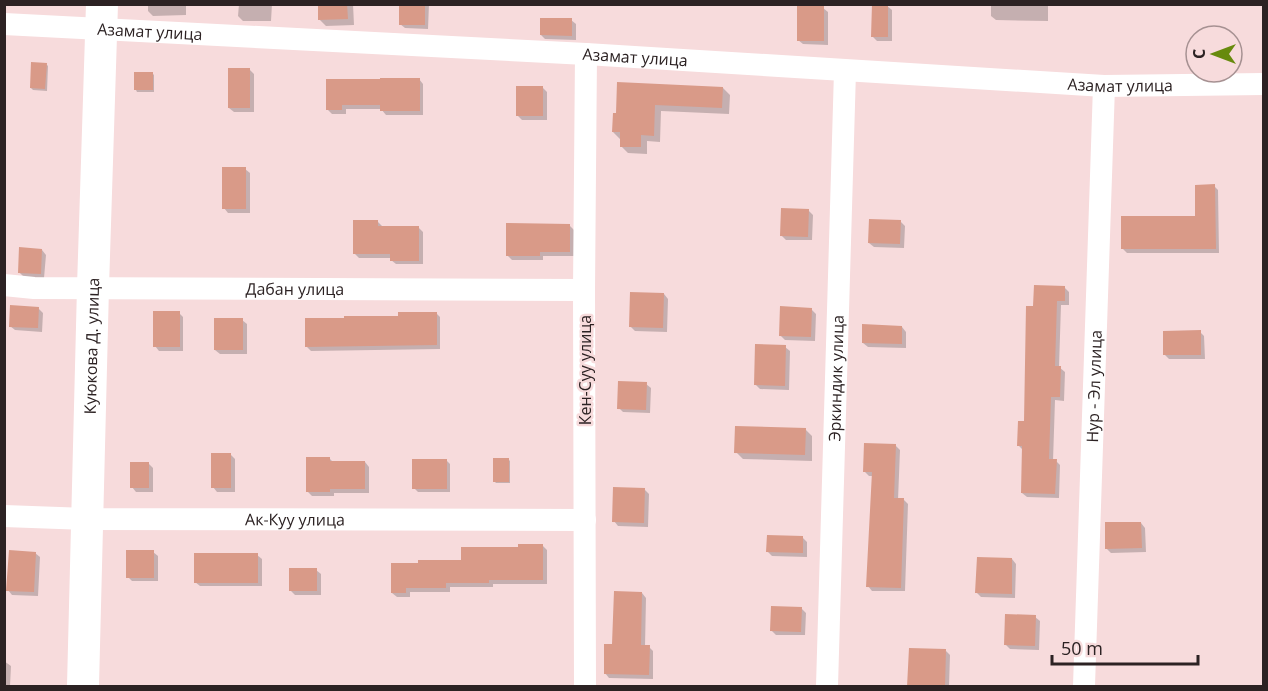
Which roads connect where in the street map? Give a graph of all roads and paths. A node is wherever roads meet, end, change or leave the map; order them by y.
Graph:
1 (101, 16) edge
2 (4, 24) edge
3 (586, 54) junction
4 (845, 71) junction
5 (1263, 84) edge
6 (1104, 86) junction
7 (4, 285) edge
8 (93, 287) junction
9 (584, 290) junction
10 (4, 516) edge
11 (87, 519) junction
12 (585, 520) junction
13 (83, 687) edge
14 (585, 687) edge
15 (827, 687) edge
16 (1084, 687) edge

1 - 2 street, Азамат улица
1 - 3 street, Азамат улица
1 - 8 street, Куюкова Д. улица
3 - 4 street, Азамат улица
3 - 9 street, Кен-Суу улица
4 - 6 street, Азамат улица
4 - 15 street, Эркиндик улица
5 - 6 street, Азамат улица
6 - 16 street, Нур - Эл улица
7 - 8 street, Дабан улица
8 - 9 street, Дабан улица
8 - 11 street, Куюкова Д. улица
9 - 12 street, Кен-Суу улица
10 - 11 street, Ак-Куу улица
11 - 12 street, Ак-Куу улица
11 - 13 street, Куюкова Д. улица
12 - 14 street, Кен-Суу улица

